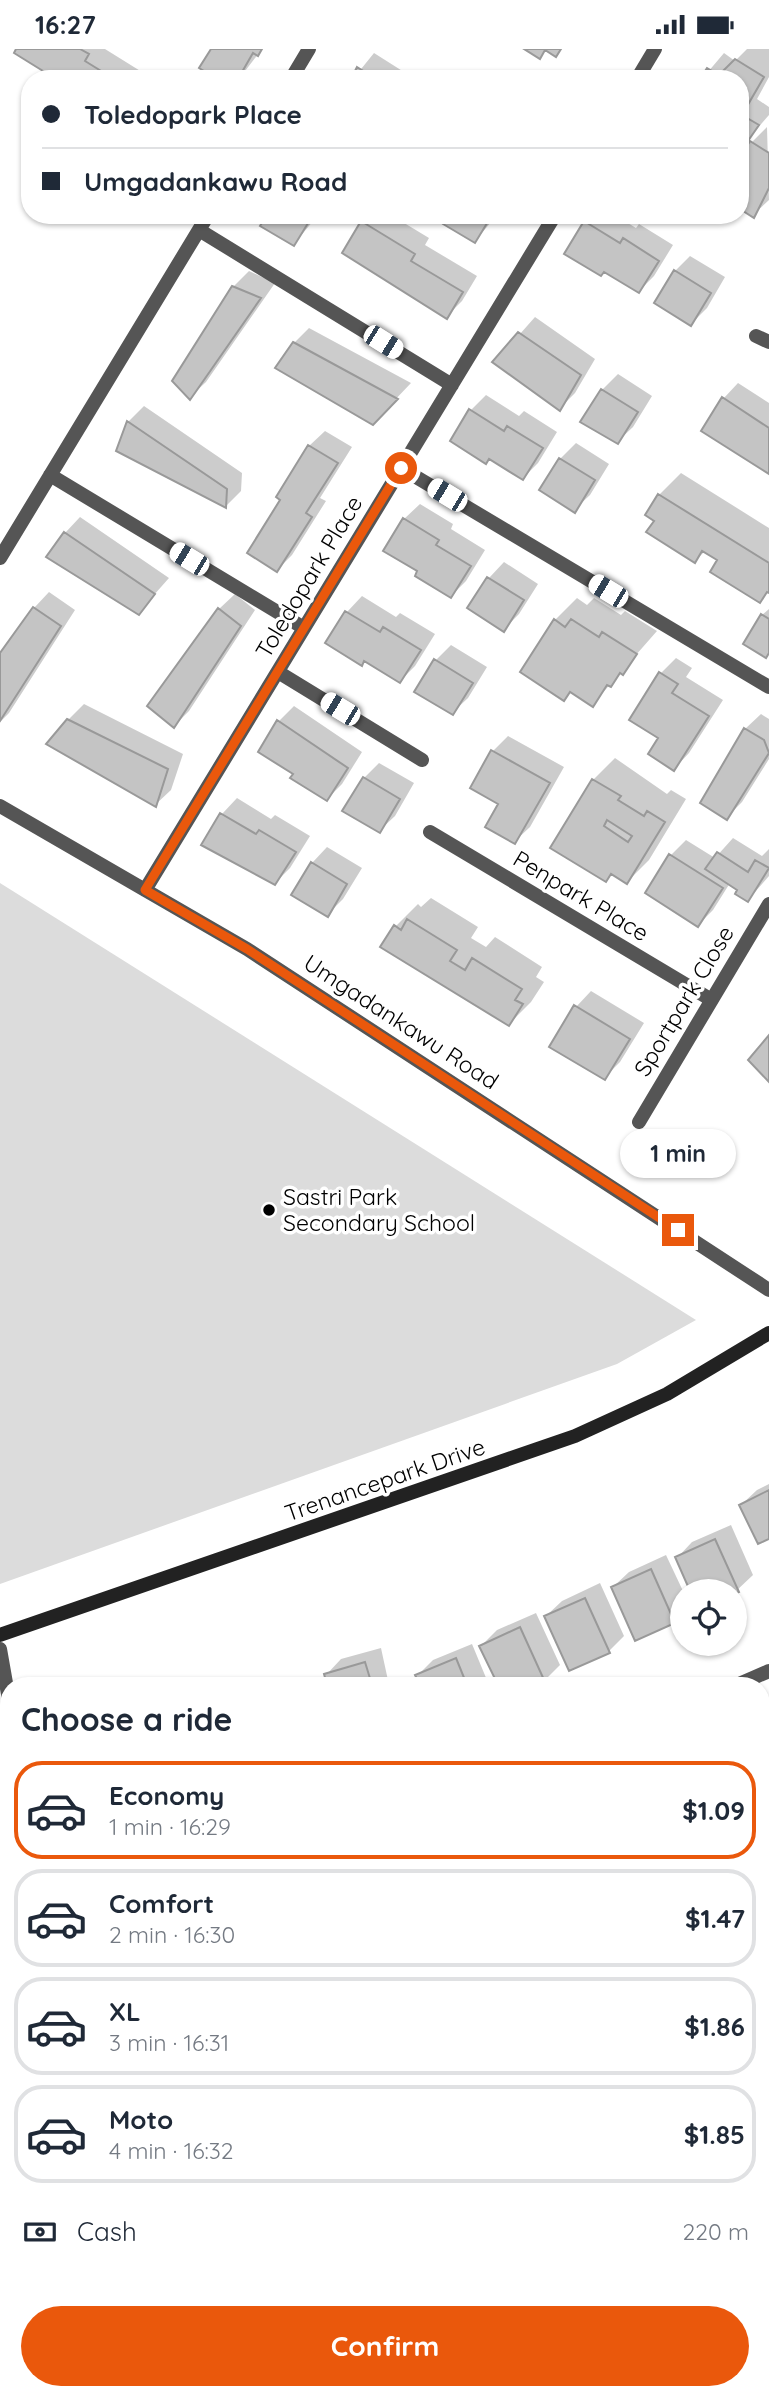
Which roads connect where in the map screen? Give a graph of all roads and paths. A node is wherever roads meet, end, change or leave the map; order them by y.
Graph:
1 (309, 49) edge
2 (655, 49) edge
3 (296, 70) edge
4 (642, 70) edge
5 (203, 224) edge
6 (550, 224) edge
7 (199, 230) junction
8 (452, 385) junction
9 (401, 468) junction
10 (50, 475) junction
11 (0, 558) edge
12 (304, 628) junction
13 (278, 672) junction
14 (769, 687) edge
15 (422, 760) dead end
16 (0, 806) edge
17 (430, 832) dead end
18 (145, 890) junction
19 (769, 904) edge
20 (710, 999) junction
21 (639, 1122) dead end
22 (769, 1290) edge
23 (769, 1333) edge
24 (0, 1635) edge
25 (0, 1649) edge
26 (5, 1677) edge

1 - 3 street
2 - 4 street
5 - 7 street
6 - 8 street, Toledopark Place
7 - 8 street
7 - 10 street
8 - 9 street, Toledopark Place
9 - 12 street, Toledopark Place
9 - 14 street
10 - 11 street
10 - 12 street
12 - 13 street, Toledopark Place
13 - 15 street
13 - 18 street, Toledopark Place
16 - 18 street, Umgadankawu Road
17 - 20 street, Penpark Place
18 - 22 street, Umgadankawu Road
19 - 20 street, Sportpark Close
20 - 21 street, Sportpark Close
23 - 24 street, Trenancepark Drive
25 - 26 street

